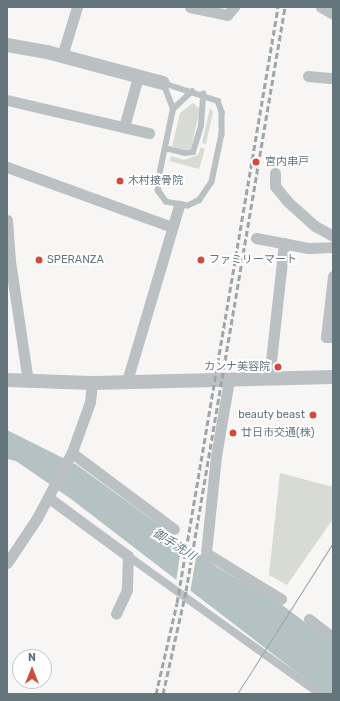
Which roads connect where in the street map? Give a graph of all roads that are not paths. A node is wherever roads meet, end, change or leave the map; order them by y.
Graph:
1 (77, 7) edge
2 (190, 7) edge
3 (234, 7) edge
4 (321, 7) edge
5 (333, 14) edge
6 (7, 45) edge
7 (62, 56) junction
8 (308, 76) dead end
9 (138, 77) junction
10 (333, 78) edge
11 (163, 83) junction
12 (192, 91) junction
13 (203, 94) junction
14 (7, 100) edge
15 (173, 109) junction
16 (124, 127) junction
17 (149, 133) dead end
18 (165, 148) junction
19 (7, 167) edge
20 (275, 174) dead end
21 (179, 206) junction
22 (7, 220) edge
23 (172, 227) junction
24 (333, 236) edge
25 (256, 238) dead end
26 (284, 243) junction
27 (333, 247) edge
28 (333, 276) edge
29 (333, 337) edge
30 (333, 378) edge
31 (269, 379) junction
32 (7, 380) edge
33 (229, 380) junction
34 (28, 381) junction
35 (127, 381) junction
36 (92, 383) junction
37 (71, 455) junction
38 (50, 495) junction
39 (174, 529) dead end
40 (128, 556) junction
41 (7, 563) edge
42 (281, 599) dead end
43 (116, 614) dead end
44 (308, 619) dead end
45 (333, 638) edge
46 (320, 694) edge

1 - 7 street
2 - 3 street
4 - 5 street
6 - 7 street
7 - 9 street
8 - 10 street
9 - 11 street
9 - 16 street
11 - 12 lane
11 - 15 lane
12 - 13 lane
12 - 15 lane
13 - 18 lane
13 - 21 lane
14 - 16 street
15 - 18 lane
16 - 17 street
18 - 21 lane
19 - 23 street
20 - 24 street
21 - 23 street
22 - 34 street
23 - 35 street
25 - 26 street
26 - 27 street
26 - 31 street
28 - 29 street
30 - 31 street
31 - 33 street
32 - 34 street
33 - 35 street
33 - 42 street
34 - 36 street
35 - 36 street
36 - 37 street
37 - 38 street
37 - 39 street
38 - 40 street
38 - 41 street
40 - 43 street
40 - 46 street
44 - 45 street

